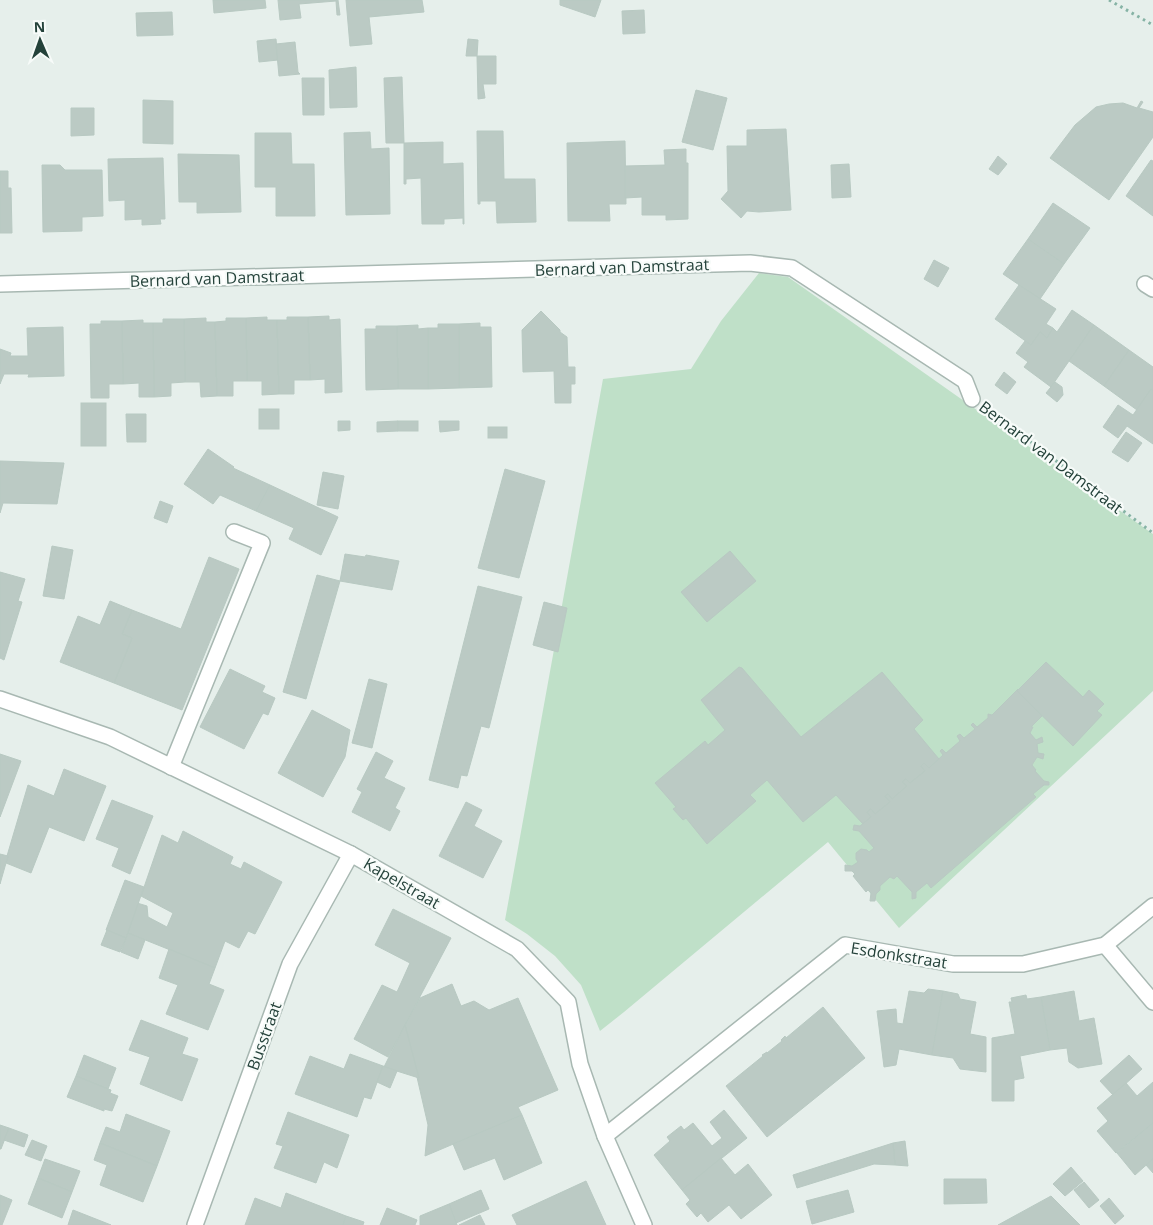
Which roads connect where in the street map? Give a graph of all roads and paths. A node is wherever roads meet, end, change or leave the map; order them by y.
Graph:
1 (1109, 0) edge
2 (1153, 25) edge
3 (0, 284) edge
4 (972, 399) joint
5 (234, 532) dead end
6 (1153, 533) edge
7 (0, 699) edge
8 (171, 767) junction
9 (351, 854) junction
10 (1153, 906) edge
11 (1105, 944) junction
12 (1153, 1002) edge
13 (605, 1136) junction
14 (195, 1225) edge
15 (644, 1225) edge

1 - 2 path
3 - 4 street, Bernard van Damstraat
4 - 6 path, Bernard van Damstraat
5 - 8 street
7 - 8 street, Kapelstraat
8 - 9 street, Kapelstraat
9 - 13 street, Kapelstraat
9 - 14 street, Busstraat
10 - 11 street, Esdonkstraat
11 - 12 street
11 - 13 street, Esdonkstraat
13 - 15 street, Kapelstraat

